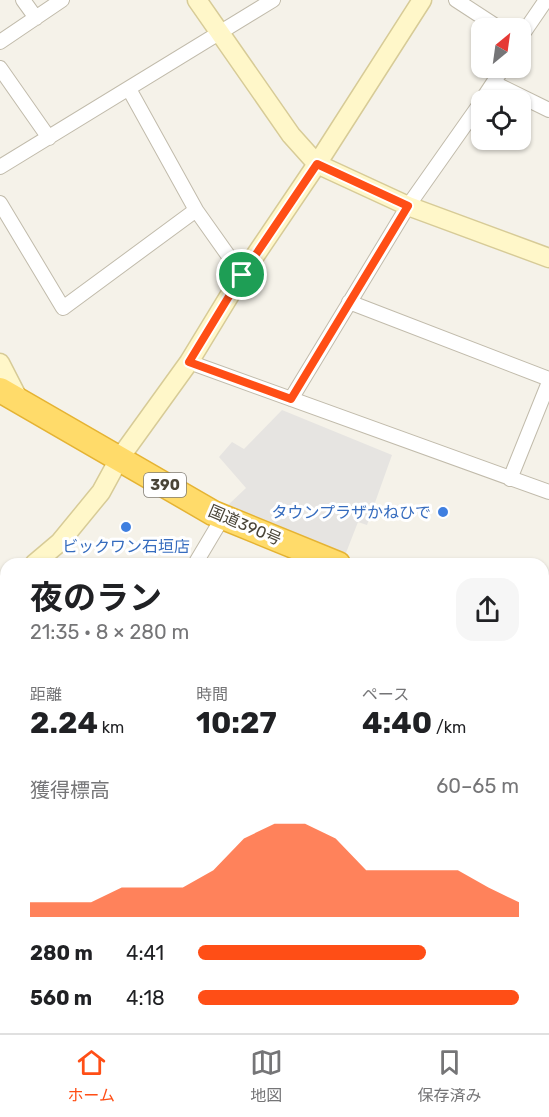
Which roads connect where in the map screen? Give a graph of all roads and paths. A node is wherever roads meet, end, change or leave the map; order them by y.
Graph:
1 (23, 0) edge
2 (62, 0) edge
3 (197, 0) edge
4 (273, 0) edge
5 (422, 0) edge
6 (456, 0) edge
7 (546, 0) edge
8 (36, 18) junction
9 (484, 18) edge
10 (531, 22) edge
11 (221, 34) junction
12 (0, 42) edge
13 (0, 68) edge
14 (497, 78) edge
15 (494, 83) junction
16 (129, 89) junction
17 (489, 90) edge
18 (549, 110) edge
19 (471, 117) edge
20 (49, 138) junction
21 (317, 164) junction
22 (0, 167) edge
23 (0, 203) edge
24 (408, 206) junction
25 (196, 210) junction
26 (549, 258) edge
27 (242, 275) junction
28 (349, 302) junction
29 (189, 362) junction
30 (0, 363) edge
31 (549, 380) edge
32 (10, 395) edge
33 (291, 399) junction
34 (119, 459) junction
35 (510, 479) junction
36 (549, 492) edge
37 (223, 517) junction
38 (41, 558) edge
39 (199, 558) edge
40 (323, 558) edge

1 - 8 street
2 - 8 street
3 - 11 street
4 - 11 street
5 - 21 street
6 - 9 street
7 - 10 street
8 - 12 street
11 - 16 street
11 - 21 street
13 - 20 street
14 - 15 street
15 - 17 street
15 - 18 street
16 - 20 street
16 - 25 street
19 - 24 street
20 - 22 street
21 - 24 street
21 - 27 street
23 - 25 street
24 - 26 street
24 - 28 street
25 - 27 street
27 - 29 street
28 - 31 street
28 - 33 street
29 - 33 street
29 - 34 street
30 - 32 street
31 - 35 street
32 - 34 highway, 国道390号 / 390
33 - 35 street
34 - 37 highway, 国道390号 / 390
34 - 38 street
35 - 36 street
37 - 39 street
37 - 40 highway, 国道390号 / 390

